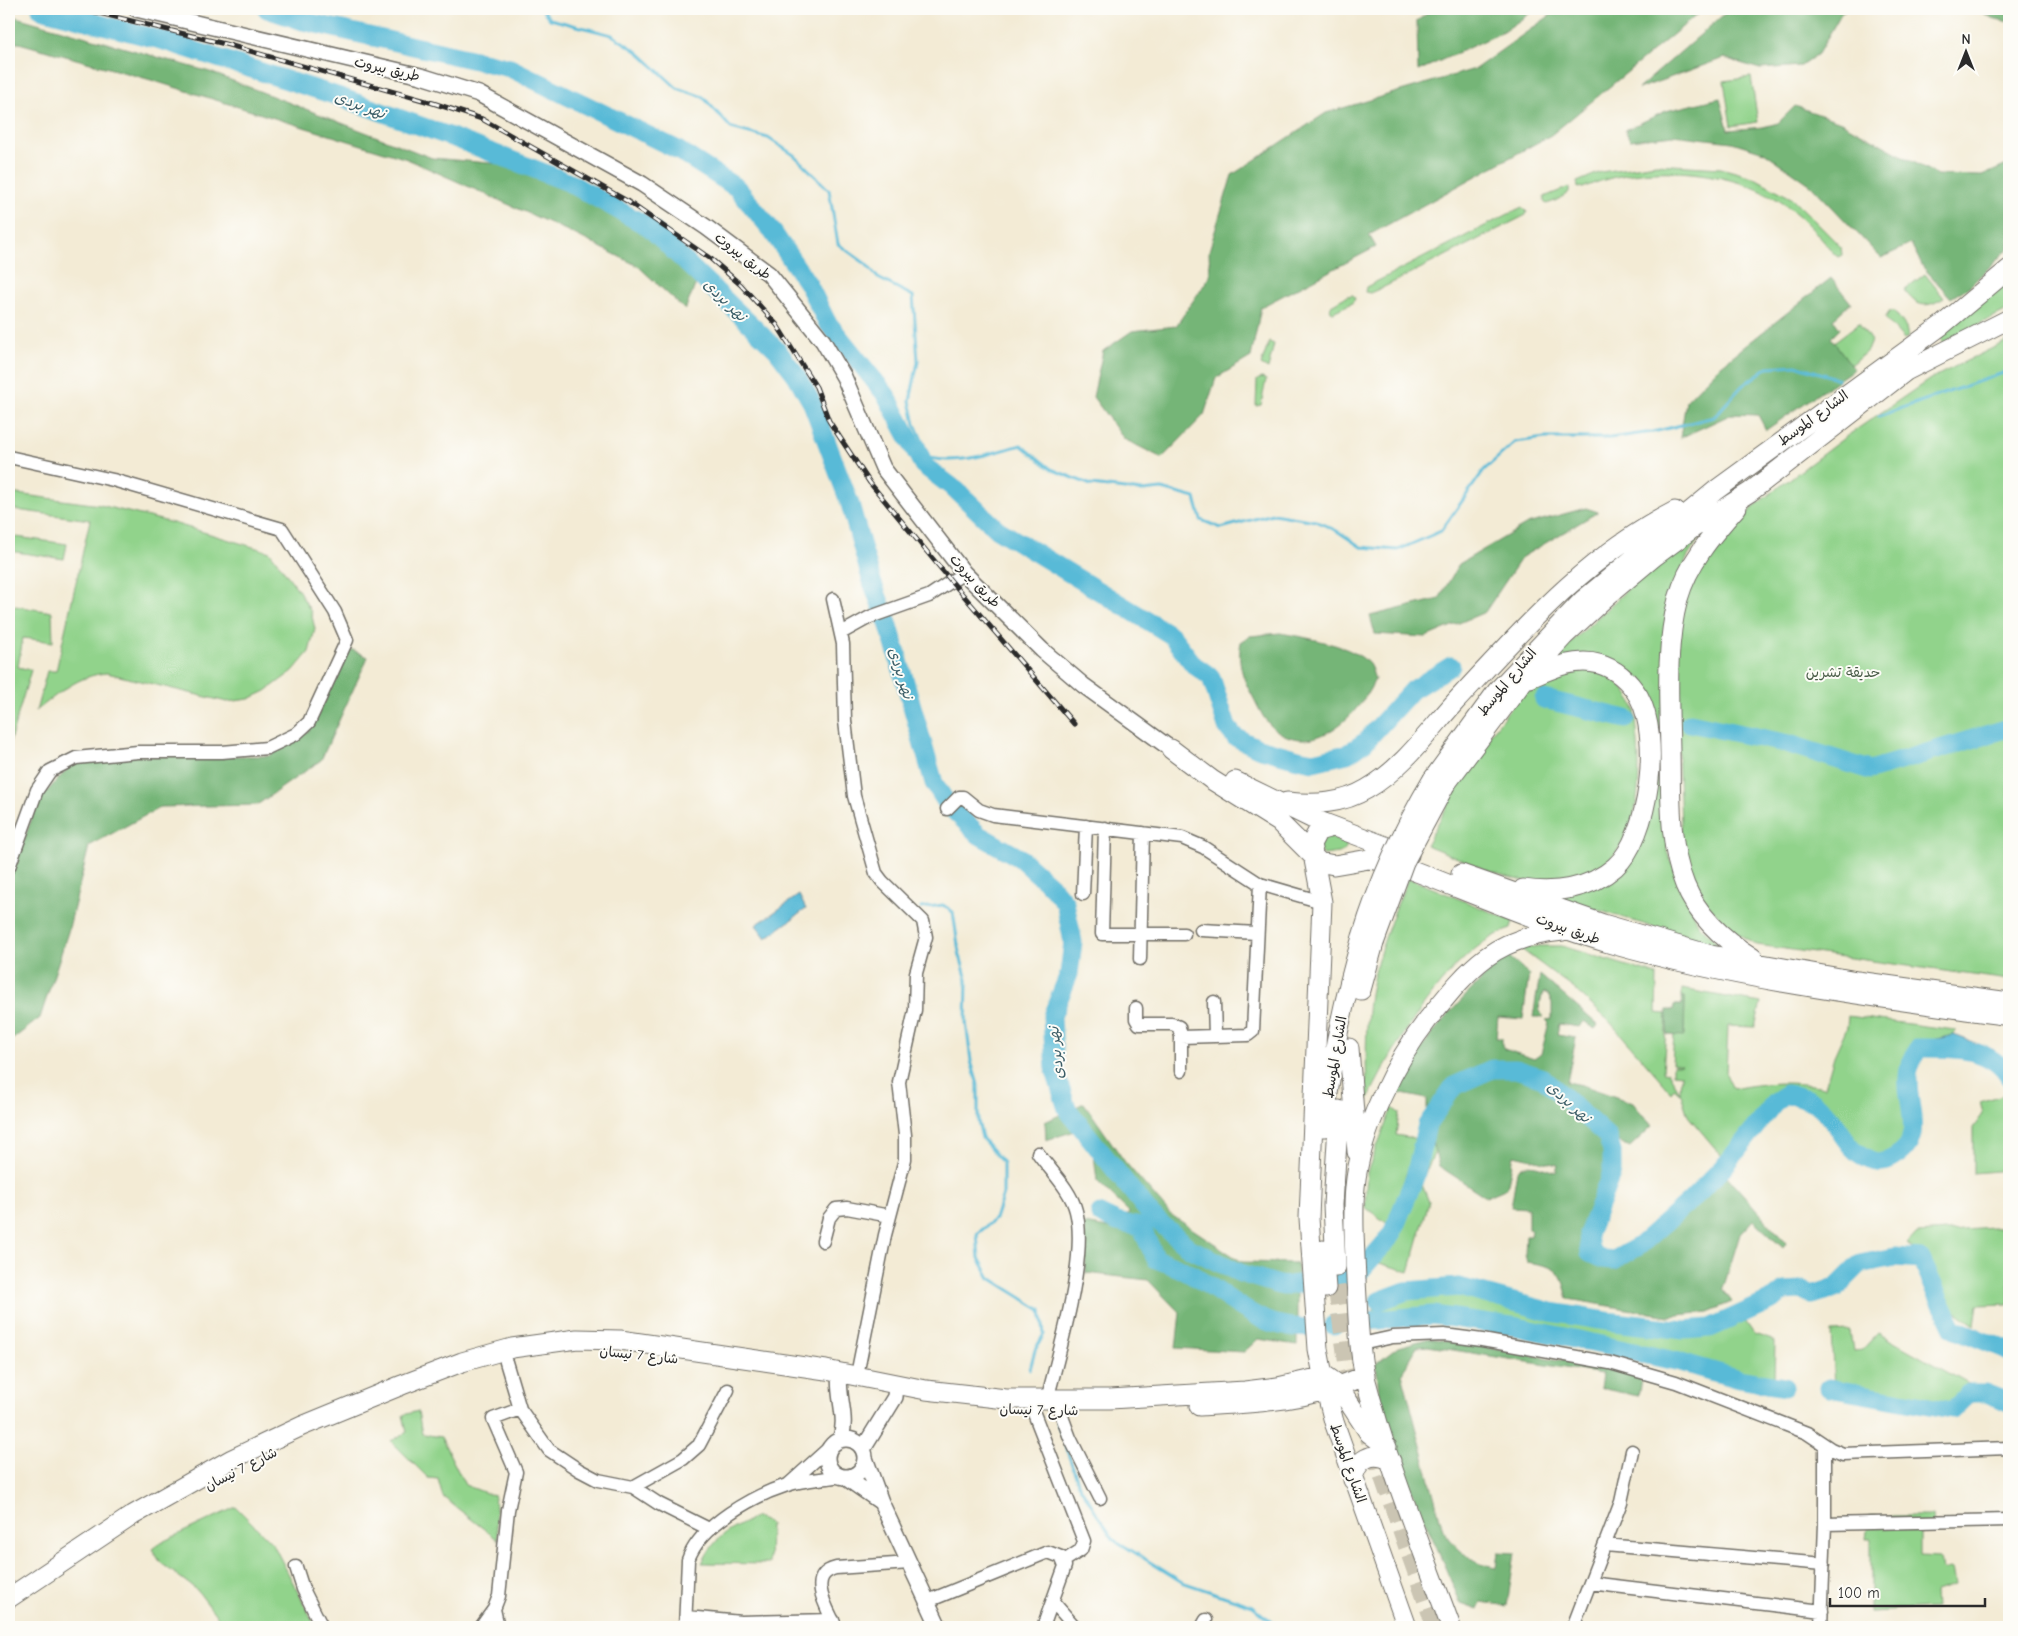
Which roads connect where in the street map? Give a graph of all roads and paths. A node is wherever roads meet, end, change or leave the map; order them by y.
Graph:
1 (136, 9) edge
2 (2009, 269) edge
3 (2009, 319) edge
4 (9, 456) edge
5 (1716, 490) junction
6 (1750, 492) junction
7 (964, 572) junction
8 (832, 599) dead end
9 (841, 633) junction
10 (1524, 680) junction
11 (1171, 749) junction
12 (1439, 782) junction
13 (1273, 800) junction
14 (947, 809) dead end
15 (1086, 826) junction
16 (1332, 826) junction
17 (1105, 828) junction
18 (1143, 832) junction
19 (1314, 859) junction
20 (9, 867) edge
21 (1485, 883) junction
22 (1260, 884) junction
23 (1083, 894) dead end
24 (1322, 902) junction
25 (1201, 930) dead end
26 (1568, 930) junction
27 (1257, 933) junction
28 (1184, 934) dead end
29 (1140, 935) junction
30 (1368, 940) junction
31 (1140, 959) dead end
32 (1765, 965) junction
33 (1214, 1002) dead end
34 (2009, 1002) edge
35 (1136, 1008) dead end
36 (2009, 1016) edge
37 (1215, 1036) junction
38 (1181, 1037) junction
39 (1349, 1048) junction
40 (1180, 1072) dead end
41 (1320, 1118) junction
42 (1038, 1153) dead end
43 (1358, 1166) junction
44 (890, 1216) junction
45 (823, 1241) dead end
46 (1361, 1344) junction
47 (506, 1362) junction
48 (1365, 1376) junction
49 (845, 1378) junction
50 (1329, 1385) junction
51 (728, 1390) dead end
52 (896, 1391) junction
53 (1047, 1407) junction
54 (520, 1408) junction
55 (835, 1444) junction
56 (1825, 1446) junction
57 (2009, 1448) edge
58 (1632, 1451) dead end
59 (864, 1453) junction
60 (1389, 1454) junction
61 (842, 1477) junction
62 (1353, 1480) junction
63 (789, 1484) junction
64 (633, 1487) junction
65 (1100, 1498) dead end
66 (881, 1502) junction
67 (2009, 1520) edge
68 (1825, 1524) junction
69 (709, 1529) junction
70 (1604, 1545) junction
71 (1064, 1561) junction
72 (910, 1563) junction
73 (1824, 1564) junction
74 (296, 1567) dead end
75 (1590, 1583) junction
76 (1439, 1595) junction
77 (9, 1598) edge
78 (928, 1601) junction
79 (1054, 1603) junction
80 (494, 1609) junction
81 (1822, 1611) junction
82 (9, 1612) edge
83 (686, 1622) edge
84 (834, 1624) edge
85 (740, 1625) edge
86 (322, 1627) edge
87 (481, 1627) edge
88 (498, 1627) edge
89 (939, 1627) edge
90 (1043, 1627) edge
91 (1076, 1627) edge
92 (1407, 1627) edge
93 (1451, 1627) edge
94 (1464, 1627) edge
95 (1573, 1627) edge
96 (1821, 1627) edge

1 - 7 street, طريق بيروت
2 - 5 main road, الشارع الموسط
3 - 6 main road, الشارع الموسط
4 - 20 street
5 - 12 main road, الشارع الموسط
5 - 13 main road
6 - 10 main road, الشارع الموسط
6 - 32 main road
7 - 9 street
7 - 11 street, طريق بيروت
8 - 9 street
9 - 44 street
10 - 12 main road, الشارع الموسط
10 - 21 main road
11 - 13 main road, طريق بيروت
11 - 19 main road, طريق بيروت
12 - 30 main road, الشارع الموسط, bridge
13 - 16 main road, طريق بيروت
14 - 15 street
15 - 17 street
15 - 23 street
16 - 19 main road, الشارع الموسط
16 - 21 main road, طريق بيروت
17 - 18 street
17 - 29 street
18 - 22 street
18 - 29 street
19 - 24 main road, الشارع الموسط
19 - 26 main road, طريق بيروت
21 - 32 main road, طريق بيروت
22 - 24 street
22 - 27 street
24 - 41 main road, الشارع الموسط
25 - 27 street
26 - 36 main road, طريق بيروت
26 - 43 main road
27 - 37 street
28 - 29 street
29 - 31 street
30 - 39 main road, الشارع الموسط
30 - 41 main road, الشارع الموسط
32 - 34 main road, طريق بيروت
33 - 37 street
35 - 38 street
37 - 38 street
38 - 40 street
39 - 41 main road, الشارع الموسط
39 - 43 main road
41 - 50 main road, الشارع الموسط
42 - 53 street
43 - 46 main road
44 - 45 street
44 - 49 street
46 - 48 main road
46 - 56 street
47 - 49 main road, شارع 7 نيسان
47 - 54 street
47 - 82 main road, شارع 7 نيسان
48 - 50 main road, شارع 7 نيسان
48 - 60 main road
49 - 52 main road, شارع 7 نيسان
49 - 55 street
49 - 77 main road, شارع 7 نيسان
50 - 53 main road, شارع 7 نيسان
50 - 60 main road
50 - 62 main road, الشارع الموسط
51 - 64 street
52 - 53 main road, شارع 7 نيسان
52 - 59 street
53 - 65 street
53 - 71 street
54 - 64 street
54 - 80 street
55 - 59 street
55 - 61 street
55 - 63 street
56 - 57 street
56 - 68 street
58 - 70 street
59 - 61 street
59 - 66 street
60 - 62 main road
60 - 76 main road
61 - 63 street
61 - 66 street
62 - 92 main road, الشارع الموسط
63 - 69 street
64 - 69 street
66 - 72 street
67 - 68 street
68 - 73 street
69 - 83 street
70 - 73 street
70 - 75 street
71 - 78 street
71 - 79 street
72 - 78 street
72 - 84 street
73 - 81 street
74 - 86 street
75 - 81 street
75 - 95 street
76 - 93 main road
76 - 94 main road
78 - 89 street
79 - 90 street
79 - 91 street
80 - 87 street
80 - 88 street
81 - 96 street
83 - 85 street
84 - 85 street

